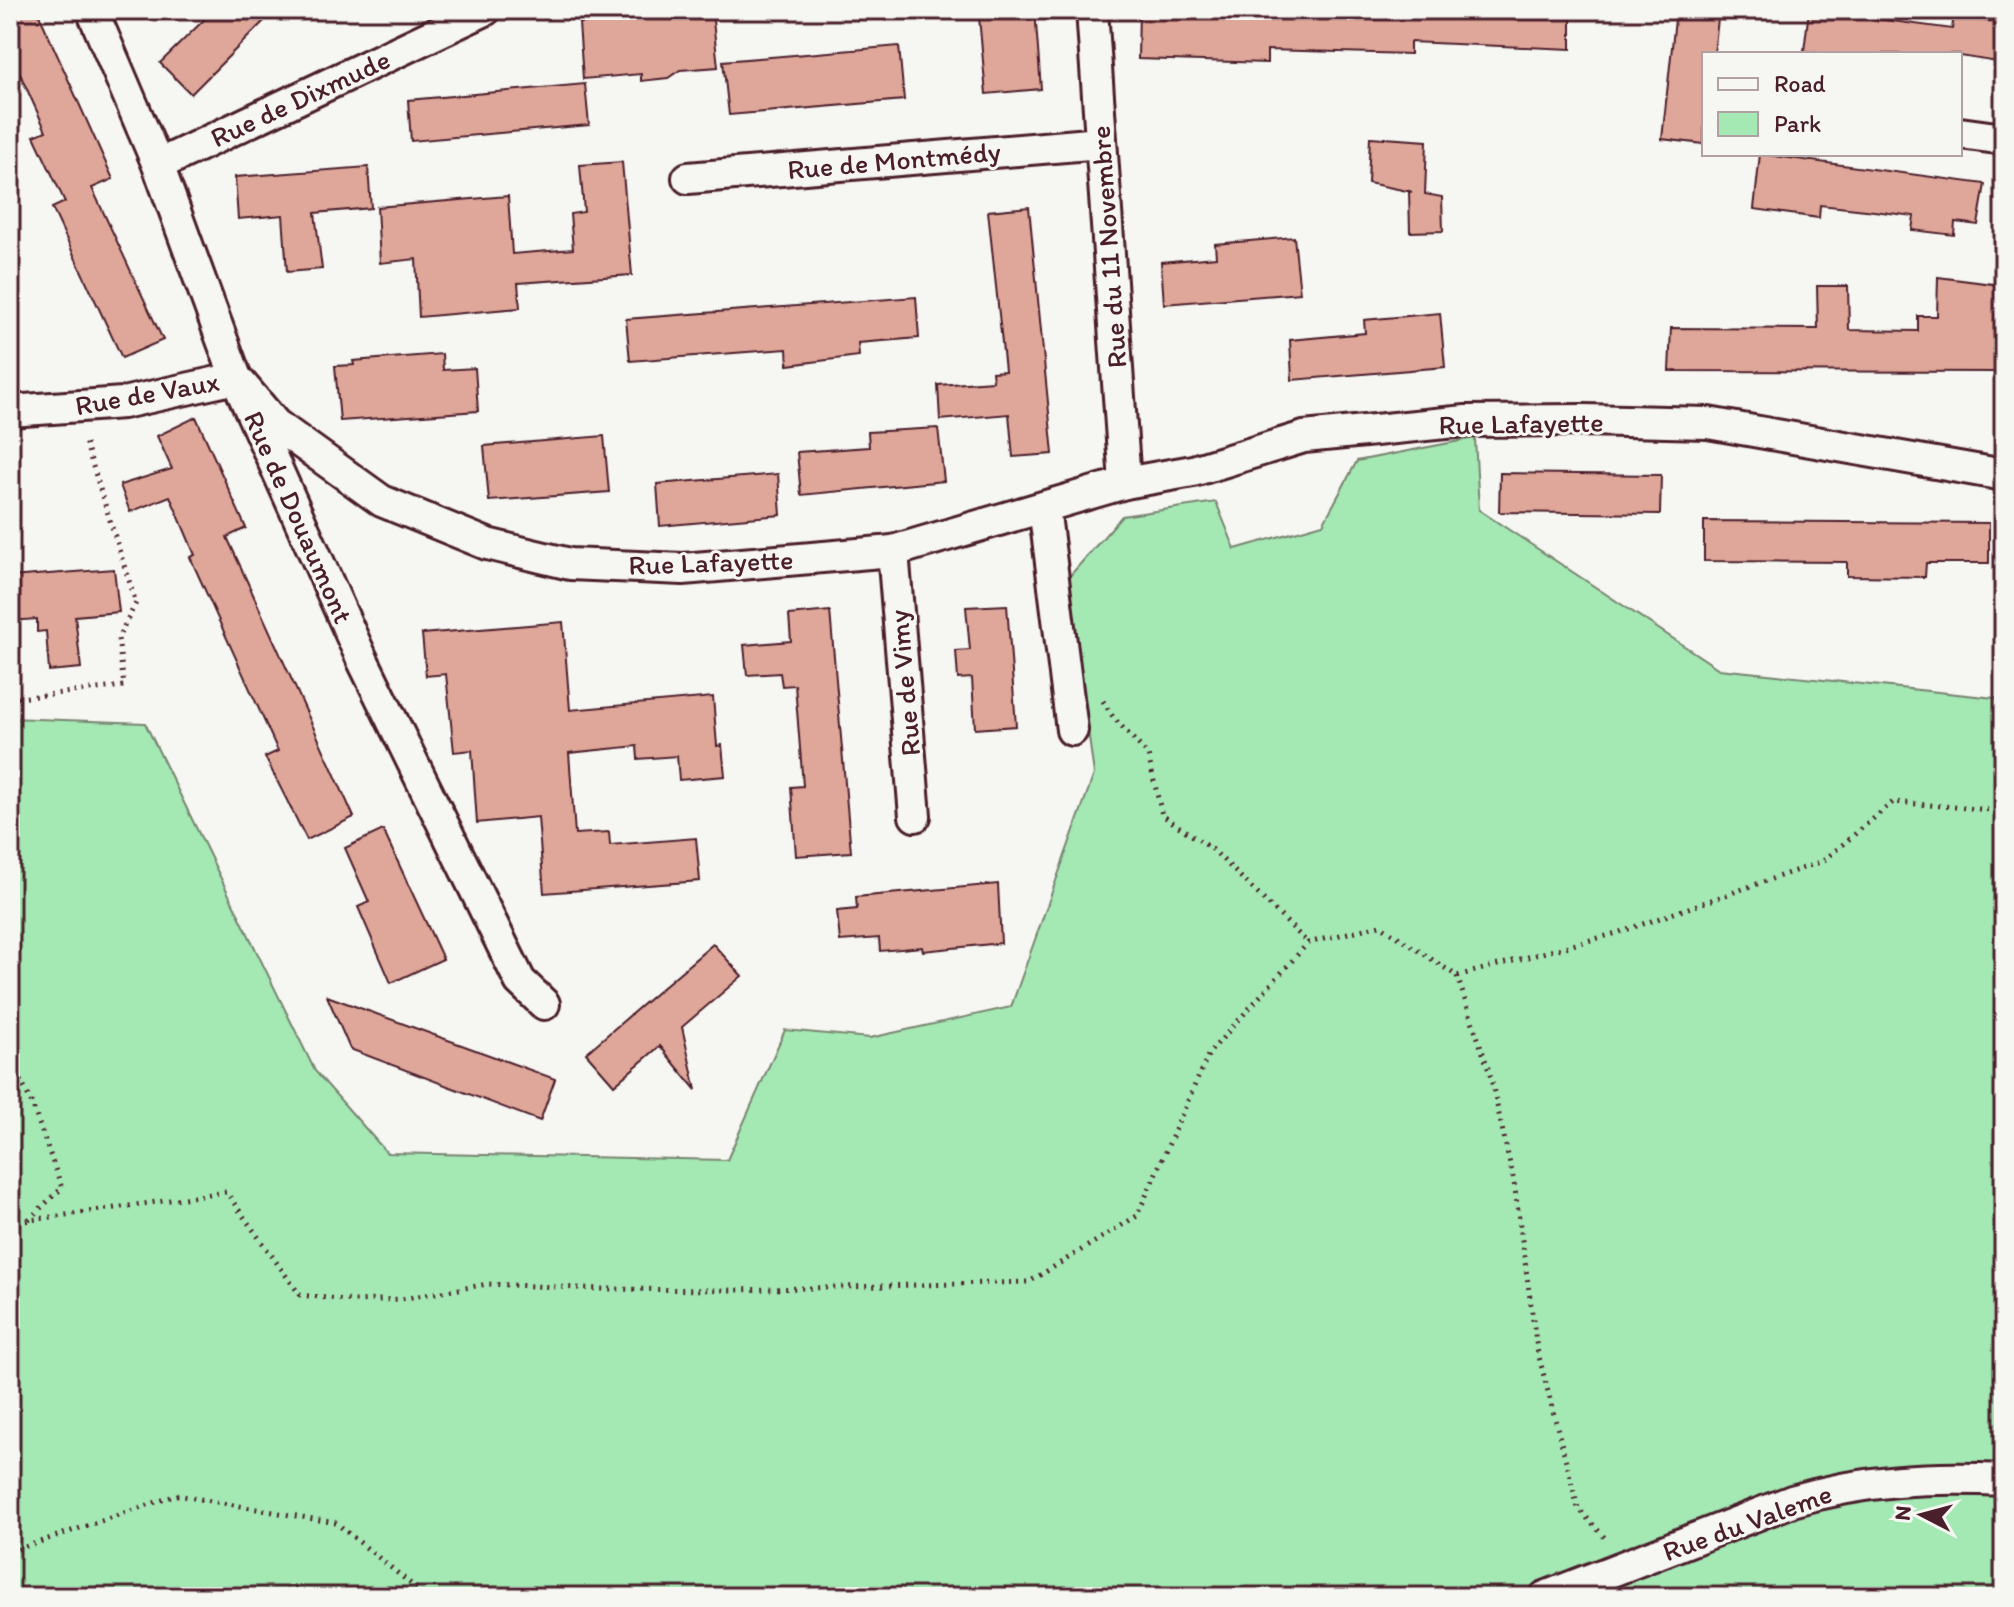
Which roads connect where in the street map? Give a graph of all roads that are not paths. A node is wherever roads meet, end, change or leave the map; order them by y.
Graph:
1 (92, 10) edge
2 (485, 10) edge
3 (1092, 10) edge
4 (1962, 133) edge
5 (2004, 139) edge
6 (1101, 143) junction
7 (158, 165) junction
8 (688, 178) dead end
9 (236, 378) junction
10 (10, 411) edge
11 (2004, 475) edge
12 (1125, 483) junction
13 (1044, 507) junction
14 (893, 551) junction
15 (1072, 730) dead end
16 (915, 816) dead end
17 (544, 1004) dead end
18 (2004, 1480) edge
19 (1545, 1597) edge

1 - 7 street, Rue de Douaumont
2 - 7 street, Rue de Dixmude
3 - 6 street, Rue du 11 Novembre
4 - 5 street
6 - 8 street, Rue de Montmédy
6 - 12 street, Rue du 11 Novembre
7 - 9 street, Rue de Douaumont
9 - 10 street, Rue de Vaux
9 - 14 street, Rue Lafayette
9 - 17 street, Rue de Douaumont
11 - 12 street, Rue Lafayette
12 - 13 street, Rue Lafayette
13 - 14 street, Rue Lafayette
13 - 15 street
14 - 16 street, Rue de Vimy
18 - 19 street, Rue du Valeme

